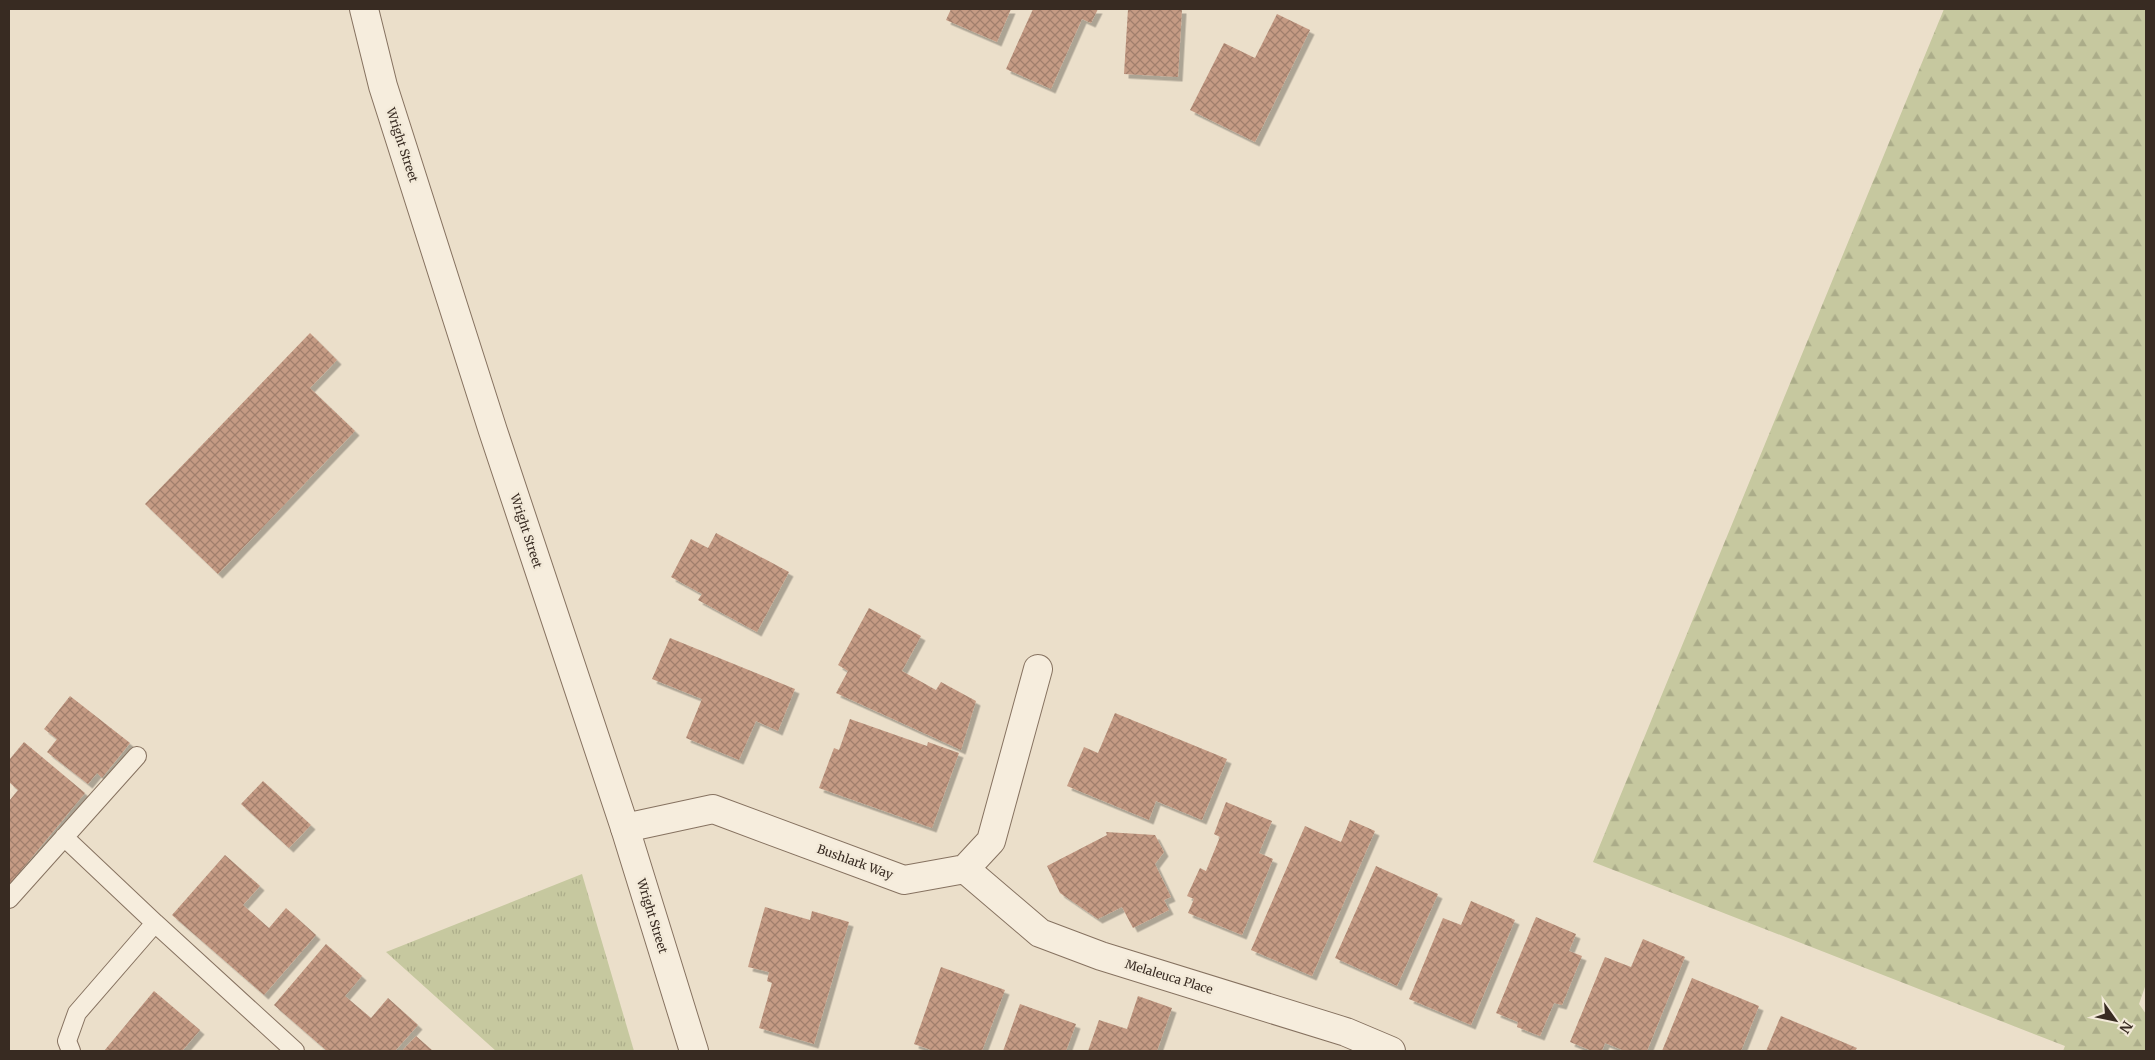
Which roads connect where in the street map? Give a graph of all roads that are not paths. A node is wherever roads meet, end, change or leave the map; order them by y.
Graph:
1 (364, 9) edge
2 (1038, 669) dead end
3 (137, 756) dead end
4 (624, 828) junction
5 (64, 837) junction
6 (965, 869) junction
7 (9, 898) edge
8 (155, 923) junction
9 (71, 1051) edge
10 (295, 1051) edge
11 (694, 1051) edge
12 (1391, 1051) edge

1 - 4 street, Wright Street
2 - 6 street
3 - 5 lane
4 - 6 street, Bushlark Way
4 - 11 street, Wright Street
5 - 7 lane
5 - 8 lane
6 - 12 street, Melaleuca Place
8 - 9 lane
8 - 10 lane

